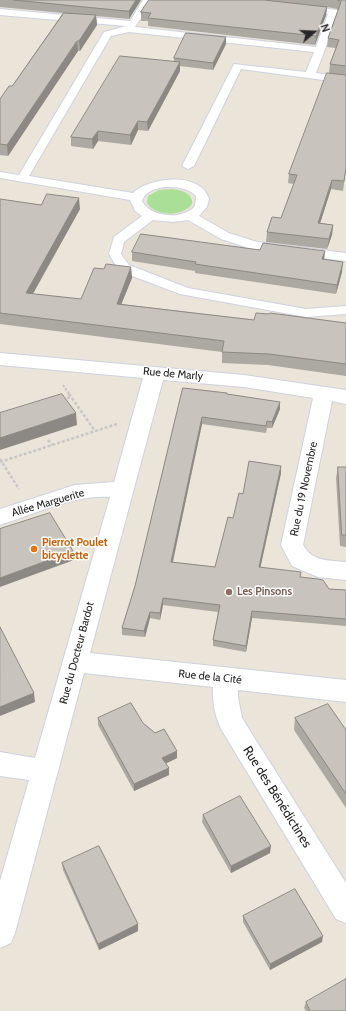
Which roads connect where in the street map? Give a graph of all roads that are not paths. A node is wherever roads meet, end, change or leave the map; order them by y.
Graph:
1 (145, 1) edge
2 (294, 8) edge
3 (0, 12) edge
4 (130, 26) junction
5 (319, 50) junction
6 (310, 75) junction
7 (346, 80) edge
8 (188, 166) dead end
9 (0, 174) edge
10 (22, 179) junction
11 (136, 197) junction
12 (150, 216) junction
13 (191, 216) junction
14 (346, 257) edge
15 (346, 310) edge
16 (0, 359) edge
17 (154, 372) junction
18 (324, 393) junction
19 (346, 397) edge
20 (121, 490) junction
21 (0, 517) edge
22 (346, 571) edge
23 (75, 662) junction
24 (226, 679) junction
25 (346, 692) edge
26 (0, 764) edge
27 (44, 771) junction
28 (346, 910) edge
29 (0, 933) edge

1 - 4 lane
2 - 5 lane
3 - 4 lane
4 - 5 lane
4 - 10 lane
5 - 6 lane
6 - 7 lane
6 - 8 lane
9 - 10 lane
10 - 11 lane
11 - 12 lane
11 - 13 lane
12 - 13 lane
12 - 15 lane
13 - 14 lane
16 - 17 street, Rue de Marly
17 - 18 street, Rue de Marly
17 - 20 street, Rue du Docteur Bardot
18 - 19 street, Rue de Marly
18 - 22 street, Rue du 19 Novembre
20 - 21 street, Allée Marguerite
20 - 23 street, Rue du Docteur Bardot
23 - 24 street, Rue de la Cité
23 - 27 street, Rue du Docteur Bardot
24 - 25 street, Rue de la Cité
24 - 28 street, Rue des Bénédictines
26 - 27 street
27 - 29 street, Rue du Docteur Bardot

